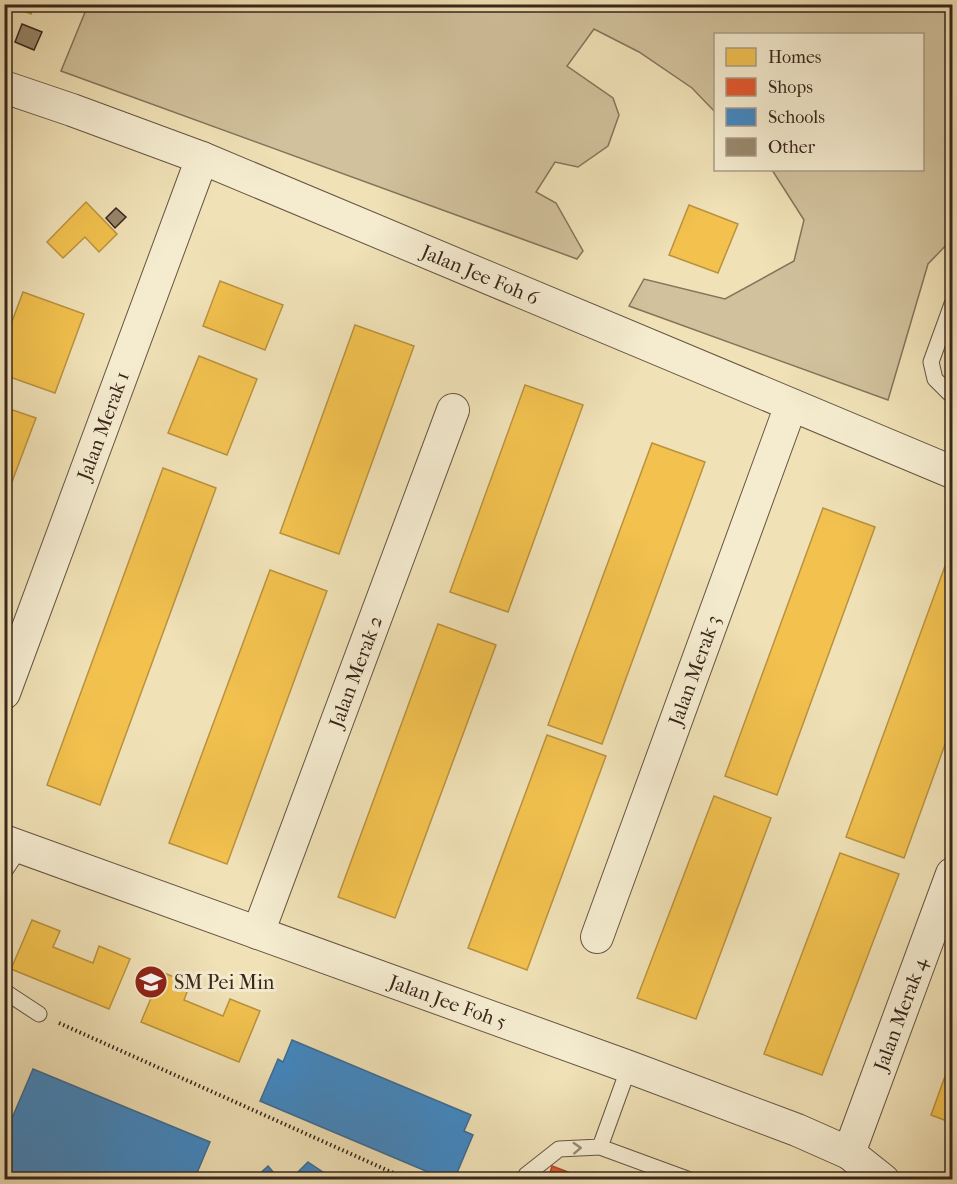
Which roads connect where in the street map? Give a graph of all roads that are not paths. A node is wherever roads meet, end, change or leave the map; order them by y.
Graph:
1 (4, 87) edge
2 (202, 158) junction
3 (952, 304) edge
4 (952, 394) edge
5 (790, 405) junction
6 (453, 411) dead end
7 (952, 472) edge
8 (4, 693) edge
9 (10, 853) edge
10 (952, 874) edge
11 (258, 933) junction
12 (597, 937) dead end
13 (4, 991) edge
14 (39, 1014) road end
15 (629, 1067) junction
16 (600, 1147) junction
17 (849, 1153) junction
18 (524, 1179) edge
19 (690, 1179) edge
20 (883, 1179) edge

1 - 2 street, Jalan Jee Foh 6
2 - 5 street, Jalan Jee Foh 6
2 - 8 street, Jalan Merak 1
3 - 4 lane
5 - 7 street, Jalan Jee Foh 6
5 - 12 street, Jalan Merak 3
6 - 11 street, Jalan Merak 2
9 - 11 street, Jalan Jee Foh 5
10 - 17 street, Jalan Merak 4
11 - 15 street, Jalan Jee Foh 5
13 - 14 lane
15 - 16 lane
15 - 17 street, Jalan Jee Foh 5
18 -> 16 lane
16 - 19 lane
17 - 20 street, Jalan Jee Foh 5

